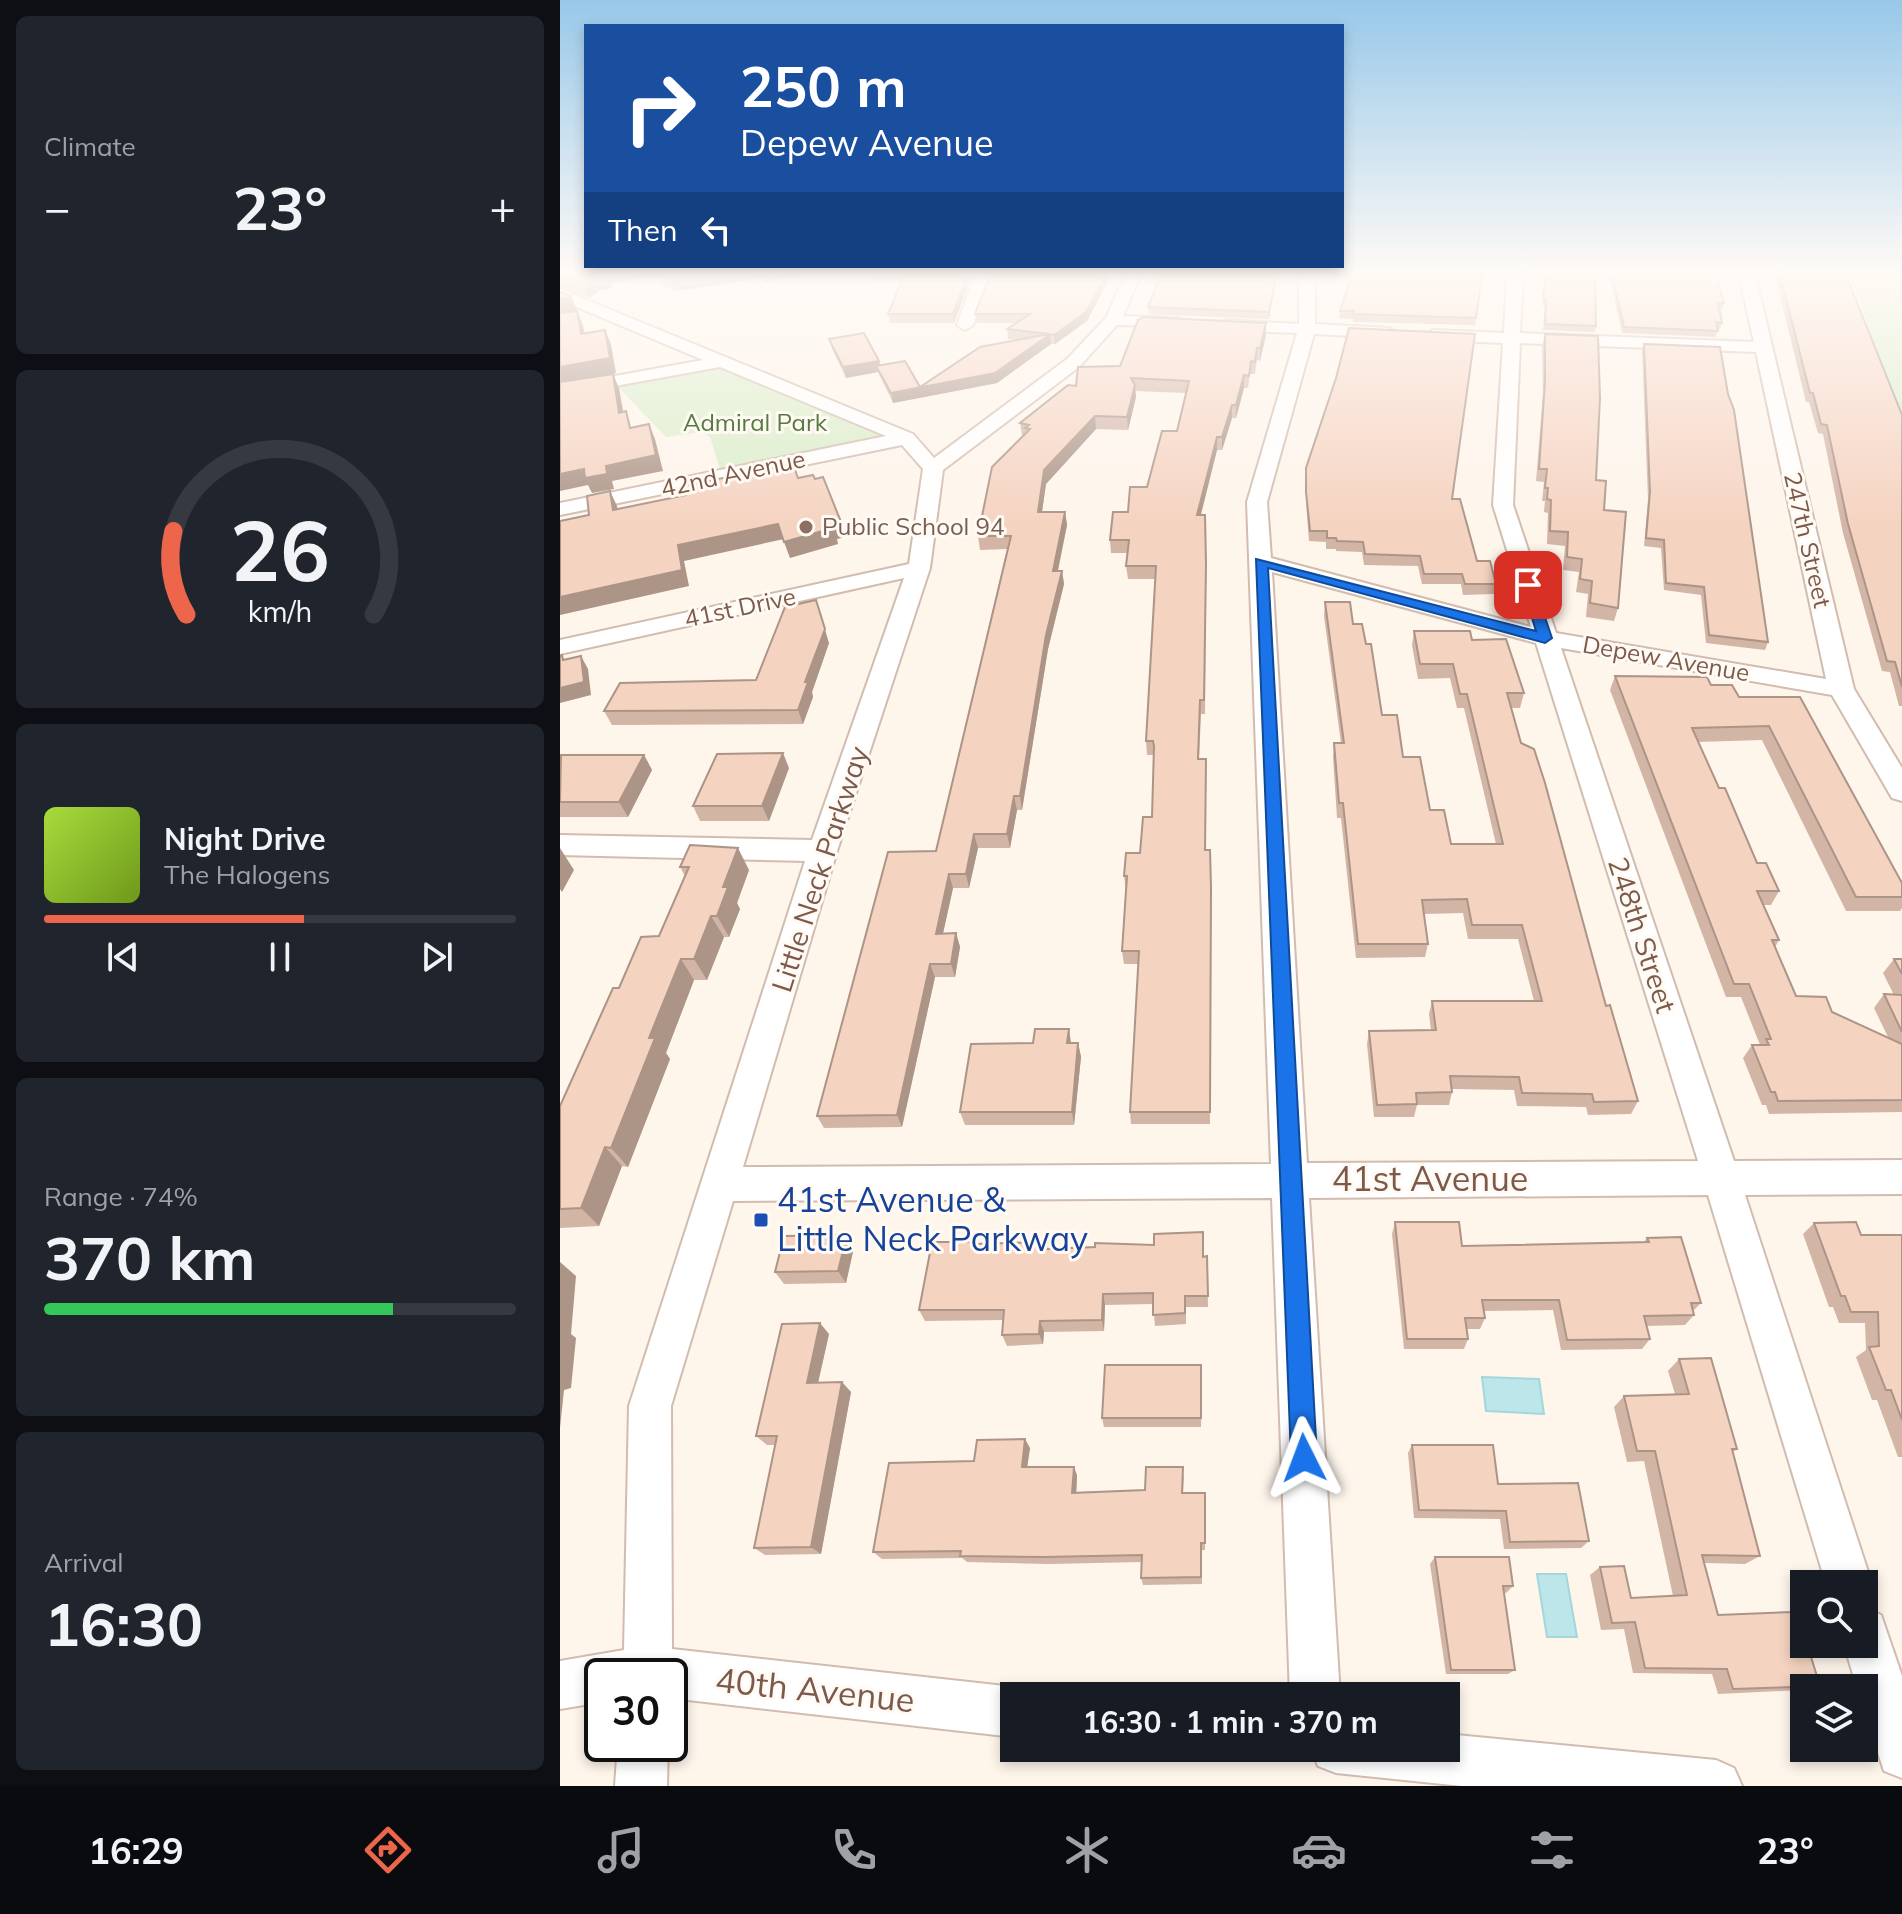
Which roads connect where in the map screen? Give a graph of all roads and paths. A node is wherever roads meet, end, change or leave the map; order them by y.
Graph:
1 (717, 358) edge
2 (1077, 358) edge
3 (1299, 358) edge
4 (1509, 358) edge
5 (1766, 358) edge
6 (723, 361) junction
7 (560, 391) edge
8 (906, 438) junction
9 (933, 468) junction
10 (560, 509) edge
11 (1261, 562) junction
12 (919, 568) junction
13 (1545, 638) junction
14 (560, 647) edge
15 (1841, 689) junction
16 (1902, 791) edge
17 (560, 845) edge
18 (823, 851) junction
19 (1721, 1177) junction
20 (1902, 1177) edge
21 (1291, 1181) junction
22 (718, 1184) junction
23 (1845, 1570) edge
24 (629, 1658) edge
25 (1872, 1658) edge
26 (584, 1681) edge
27 (688, 1681) edge
28 (1314, 1682) edge
29 (560, 1685) edge
30 (1000, 1711) edge
31 (1902, 1753) edge
32 (1460, 1760) edge
33 (642, 1762) edge
34 (641, 1786) edge
35 (1716, 1786) edge

1 - 6 street
2 - 9 street
3 - 11 street
4 - 13 street, 248th Street
5 - 15 street, 247th Street
6 - 7 street
6 - 8 street
8 - 9 street
8 - 10 street, 42nd Avenue
9 - 12 street, Little Neck Parkway
11 - 13 street, Depew Avenue
11 - 21 street
12 - 14 street, 41st Drive
12 - 18 street, Little Neck Parkway
13 - 15 street, Depew Avenue
13 - 19 street, 248th Street
15 - 16 street, 247th Street
17 - 18 street
18 - 22 street, Little Neck Parkway
19 - 20 street, 41st Avenue
19 - 21 street, 41st Avenue
19 - 23 street, 248th Street
21 - 22 street, 41st Avenue
21 - 28 street
22 - 24 street, Little Neck Parkway
25 - 31 street
26 - 29 street, 40th Avenue
27 - 30 street, 40th Avenue
32 - 35 street
33 - 34 street

